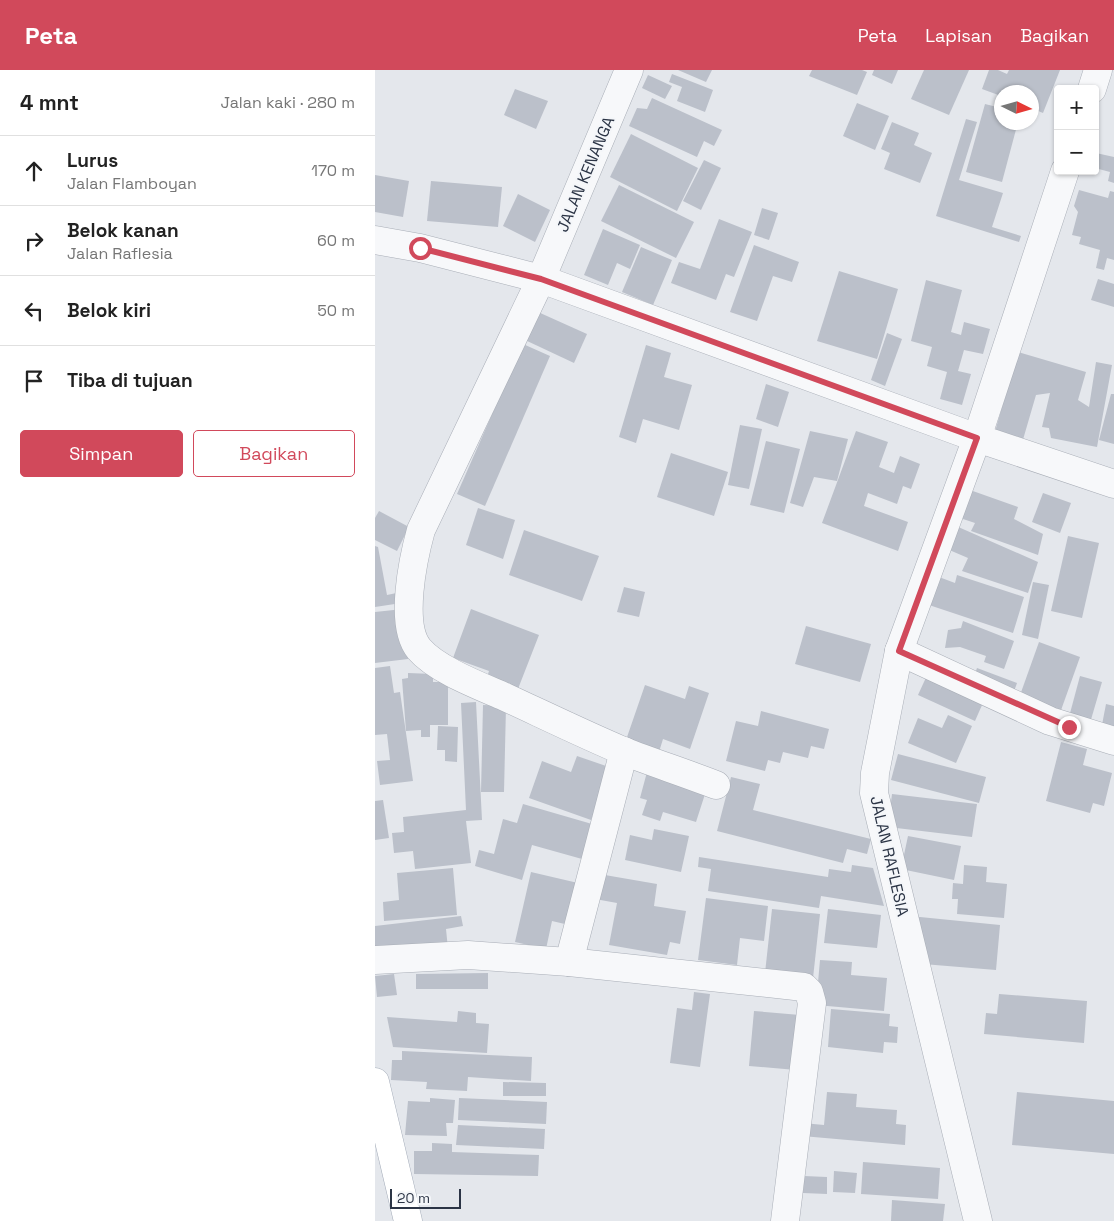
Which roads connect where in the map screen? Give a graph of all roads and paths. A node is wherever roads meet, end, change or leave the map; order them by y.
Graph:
1 (629, 70) edge
2 (1098, 70) edge
3 (1092, 85) edge
4 (1064, 175) edge
5 (375, 240) edge
6 (541, 279) junction
7 (977, 438) junction
8 (1114, 484) edge
9 (899, 651) junction
10 (1114, 741) edge
11 (623, 751) junction
12 (716, 785) dead end
13 (375, 960) edge
14 (569, 962) junction
15 (375, 1082) edge
16 (408, 1221) edge
17 (785, 1221) edge
18 (978, 1221) edge

1 - 6 street, JALAN KENANGA
2 - 3 street
4 - 7 street, JALAN RAFLESIA
5 - 6 street
6 - 7 street
6 - 11 street, JALAN KENANGA
7 - 8 street
7 - 9 street, JALAN RAFLESIA
9 - 10 street
9 - 18 street, JALAN RAFLESIA
11 - 12 street, JALAN KENANGA
11 - 14 street
13 - 14 street
14 - 17 street
15 - 16 main road

